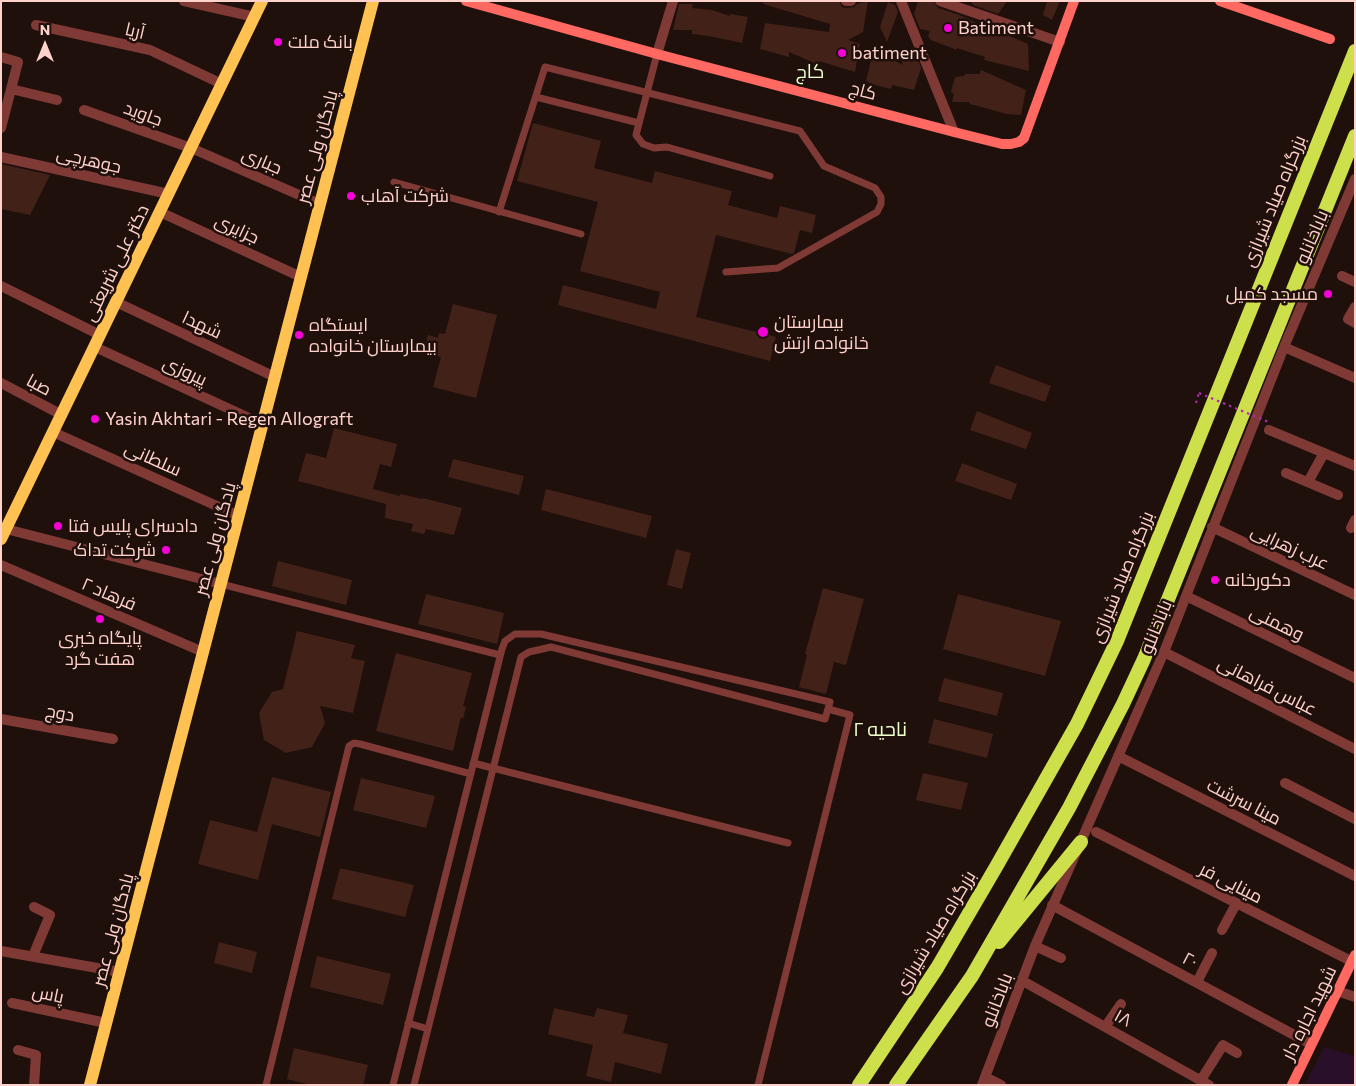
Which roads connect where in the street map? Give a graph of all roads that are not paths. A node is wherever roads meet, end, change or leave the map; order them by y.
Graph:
1 (184, 1) edge
2 (262, 1) edge
3 (373, 1) edge
4 (466, 1) edge
5 (673, 1) edge
6 (846, 1) edge
7 (851, 1) edge
8 (901, 1) edge
9 (940, 1) edge
10 (1074, 1) edge
11 (1220, 1) edge
12 (255, 17) junction
13 (36, 25) dead end
14 (1330, 40) dead end
15 (1060, 42) junction
16 (1355, 51) edge
17 (657, 54) junction
18 (1, 57) edge
19 (222, 84) junction
20 (11, 89) junction
21 (647, 92) junction
22 (536, 97) junction
23 (57, 100) dead end
24 (84, 110) dead end
25 (639, 123) junction
26 (1, 128) edge
27 (954, 132) junction
28 (1355, 136) edge
29 (191, 148) junction
30 (1, 157) edge
31 (770, 176) dead end
32 (1355, 180) edge
33 (394, 182) dead end
34 (169, 194) junction
35 (320, 204) junction
36 (160, 212) junction
37 (500, 212) junction
38 (581, 234) dead end
39 (726, 272) dead end
40 (1342, 276) dead end
41 (301, 277) junction
42 (1355, 282) edge
43 (1, 286) edge
44 (116, 302) junction
45 (1355, 307) edge
46 (1355, 323) edge
47 (100, 336) junction
48 (94, 347) junction
49 (1284, 347) junction
50 (275, 377) junction
51 (1355, 378) edge
52 (1, 383) edge
53 (62, 415) junction
54 (262, 424) junction
55 (1270, 426) road end
56 (53, 432) junction
57 (1324, 453) junction
58 (1355, 466) edge
59 (1286, 473) dead end
60 (1308, 482) junction
61 (1338, 495) dead end
62 (239, 516) junction
63 (1212, 527) junction
64 (4, 534) edge
65 (1, 565) edge
66 (221, 584) junction
67 (1355, 595) edge
68 (1186, 596) junction
69 (203, 652) junction
70 (1164, 652) junction
71 (500, 655) junction
72 (1355, 678) edge
73 (828, 709) junction
74 (1, 719) edge
75 (113, 739) dead end
76 (1355, 748) edge
77 (1118, 756) junction
78 (473, 764) junction
79 (492, 768) junction
80 (471, 774) junction
81 (1285, 783) dead end
82 (1355, 819) edge
83 (1096, 832) dead end
84 (1081, 842) junction
85 (788, 843) dead end
86 (1355, 876) edge
87 (1236, 904) junction
88 (1052, 906) junction
89 (34, 908) dead end
90 (1222, 930) dead end
91 (1035, 946) junction
92 (1, 951) edge
93 (1212, 953) dead end
94 (33, 956) junction
95 (1061, 958) dead end
96 (1354, 960) edge
97 (120, 972) junction
98 (972, 976) junction
99 (1021, 980) junction
100 (1197, 982) junction
101 (1337, 991) junction
102 (1355, 998) edge
103 (12, 1002) dead end
104 (1121, 1004) dead end
105 (106, 1023) junction
106 (408, 1023) junction
107 (1106, 1027) junction
108 (428, 1029) junction
109 (1311, 1044) junction
110 (18, 1050) dead end
111 (1237, 1053) dead end
112 (984, 1081) edge
113 (1205, 1083) edge
114 (34, 1085) edge
115 (90, 1085) edge
116 (266, 1085) edge
117 (393, 1085) edge
118 (414, 1085) edge
119 (758, 1085) edge
120 (859, 1085) edge
121 (896, 1085) edge
122 (1001, 1085) edge
123 (1292, 1085) edge

1 - 12 street
2 - 12 main road, دکتر علی شریعتی
3 - 35 main road, پادگان ولی عصر
4 - 17 main road, کاج
5 - 17 street
6 - 7 street
8 - 27 street
9 - 15 street
10 - 15 main road, کاج
11 - 14 main road
12 - 19 main road, دکتر علی شریعتی
13 - 19 street, آریا
15 - 27 main road, کاج
16 - 120 highway, بزرگراه صیاد شیرازی
17 - 21 lane
17 - 27 main road, کاج
18 - 20 street
19 - 29 main road, دکتر علی شریعتی
20 - 23 street
20 - 26 street
21 - 22 lane
21 - 25 lane
21 - 39 lane
22 - 25 lane
22 - 37 lane
24 - 29 street, جاوید
25 - 31 lane
28 - 98 highway
29 - 34 main road, دکتر علی شریعتی
29 - 35 street, جباری
30 - 34 street, جوهرچی
32 - 49 street, باباخانلو
33 - 37 lane
34 - 36 main road, دکتر علی شریعتی
35 - 41 main road, پادگان ولی عصر
36 - 41 street, جزایری
36 - 44 main road, دکتر علی شریعتی
37 - 38 lane
40 - 42 street
41 - 50 main road, پادگان ولی عصر
43 - 47 street
44 - 47 main road, دکتر علی شریعتی
44 - 50 street, شهدا
45 - 46 street
47 - 48 main road, دکتر علی شریعتی
48 - 53 main road, دکتر علی شریعتی
48 - 54 street, پیروزی
49 - 51 street
49 - 63 street, باباخانلو
50 - 54 main road, پادگان ولی عصر
52 - 53 street, صبا
53 - 56 main road, دکتر علی شریعتی
54 - 62 main road, پادگان ولی عصر
55 - 57 street
56 - 62 street, سلطانی
56 - 64 main road, دکتر علی شریعتی
57 - 58 street
57 - 60 street
59 - 60 street
60 - 61 street
62 - 66 main road, پادگان ولی عصر
63 - 67 street, عرب زهرایی
63 - 68 street, باباخانلو
64 - 66 street
65 - 69 street, فرهاد ۲
66 - 69 main road, پادگان ولی عصر
66 - 71 lane
68 - 70 street, باباخانلو
68 - 72 street, وهمنی
69 - 97 main road, پادگان ولی عصر
70 - 76 street, عباس فراهانی
70 - 77 street, باباخانلو
71 - 73 lane
71 - 78 lane
73 - 79 lane
73 - 119 lane
74 - 75 street, دوج
77 - 84 street, باباخانلو
77 - 86 street, مینا سرشت
78 - 79 lane
78 - 80 lane
79 - 85 lane
79 - 108 lane
80 - 106 lane
80 - 116 lane
81 - 82 street
83 - 87 street, مینایی فر
84 - 88 street, باباخانلو
84 - 98 highway
87 - 90 street
87 - 96 street, مینایی فر
88 - 91 street, باباخانلو
88 - 100 street, ۲۰
89 - 94 street
91 - 95 street
91 - 99 street, باباخانلو
92 - 94 street
93 - 100 street
94 - 97 street
96 - 101 main road, شهید اجاره دار
97 - 105 main road, پادگان ولی عصر
98 - 121 highway
99 - 107 street, ۱۸
99 - 112 street, باباخانلو
100 - 109 street, ۲۰
101 - 102 street
101 - 109 main road, شهید اجاره دار
103 - 105 street, پاس
104 - 107 street
105 - 115 main road, پادگان ولی عصر
106 - 108 lane
106 - 117 lane
107 - 113 street, ۱۸
108 - 118 lane
109 - 123 main road, شهید اجاره دار
110 - 114 street
111 - 113 street
112 - 122 street

